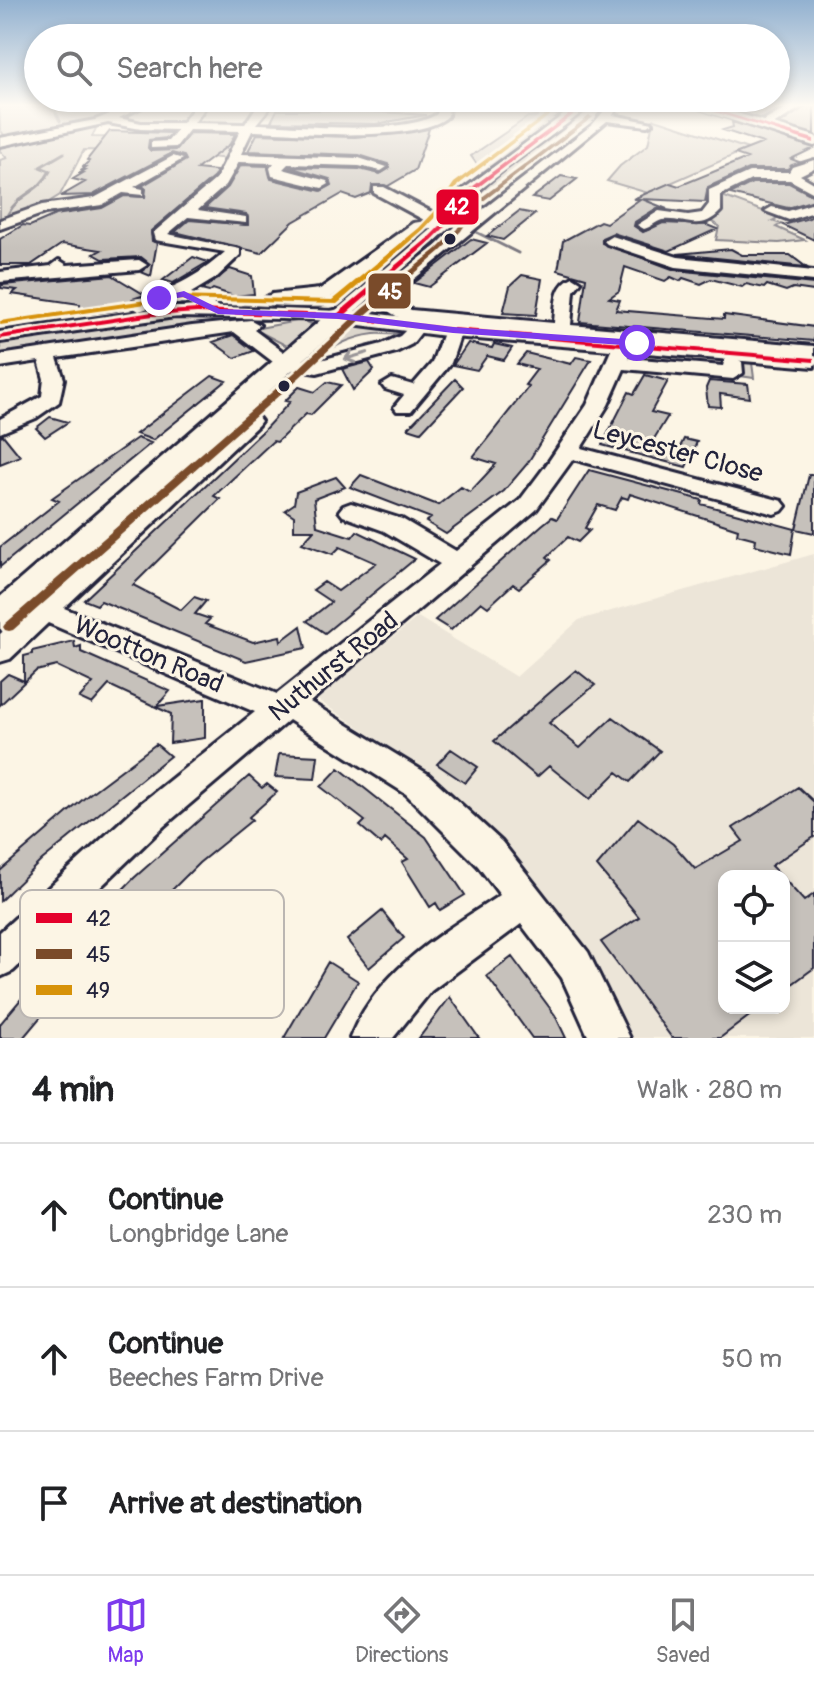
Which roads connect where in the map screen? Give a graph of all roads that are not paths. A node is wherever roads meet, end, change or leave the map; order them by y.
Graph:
1 (166, 154) edge
2 (234, 154) edge
3 (518, 154) edge
4 (559, 154) edge
5 (234, 158) junction
6 (284, 160) junction
7 (508, 162) junction
8 (814, 164) edge
9 (382, 166) dead end
10 (537, 173) junction
11 (793, 176) junction
12 (323, 178) dead end
13 (121, 189) junction
14 (814, 189) edge
15 (379, 190) dead end
16 (138, 192) dead end
17 (185, 212) junction
18 (812, 214) edge
19 (784, 216) dead end
20 (649, 217) dead end
21 (241, 220) dead end
22 (443, 221) junction
23 (0, 225) edge
24 (470, 225) junction
25 (408, 233) junction
26 (430, 239) junction
27 (612, 241) dead end
28 (814, 276) edge
29 (0, 277) edge
30 (574, 283) dead end
31 (135, 284) dead end
32 (178, 293) junction
33 (219, 312) junction
34 (302, 314) junction
35 (339, 316) junction
36 (117, 319) junction
37 (417, 326) junction
38 (239, 327) junction
39 (499, 328) junction
40 (562, 329) junction
41 (453, 330) junction
42 (0, 337) edge
43 (621, 352) junction
44 (814, 352) edge
45 (46, 354) junction
46 (814, 360) edge
47 (0, 361) edge
48 (732, 362) dead end
49 (288, 364) junction
50 (392, 385) dead end
51 (0, 427) edge
52 (568, 451) junction
53 (774, 505) dead end
54 (349, 512) dead end
55 (458, 563) junction
56 (21, 609) edge
57 (0, 651) edge
58 (284, 706) junction
59 (72, 890) edge
60 (523, 901) junction
61 (20, 939) edge
62 (0, 958) edge
63 (370, 1038) edge
64 (610, 1038) edge

1 - 13 street
2 - 5 street
3 - 7 street
4 - 10 street
5 - 6 street
5 - 17 street
6 - 9 street
6 - 12 street
7 - 10 street
7 - 22 street
8 - 11 street
10 - 24 street
11 - 14 street
11 - 20 street
13 - 16 street
13 - 23 street
15 - 22 street
17 - 21 street
17 - 32 street
18 - 19 street
22 - 24 street
22 - 25 street
22 - 26 street
24 - 39 street
25 - 26 street
25 - 33 street
26 - 35 street
27 - 28 street
29 - 31 street
30 - 40 street
32 - 33 street
32 - 36 street
33 - 34 street
33 - 36 street
34 - 35 street
34 - 38 street
35 - 37 main road
35 - 49 main road
36 - 42 street
37 - 41 main road
37 -> 49 street
38 - 45 street
38 - 49 street
39 - 40 street
39 - 41 main road
39 - 43 main road
40 - 44 street
41 - 50 street
43 - 46 main road
43 - 48 street
43 - 52 street, Nuthurst Road
45 - 47 street
45 - 51 street
49 - 56 main road
52 - 53 street, Leycester Close
52 - 55 street, Nuthurst Road
54 - 55 street
55 - 58 street, Nuthurst Road
56 - 57 street
56 - 58 street, Wootton Road
58 - 59 street, Nuthurst Road
58 - 60 street, Wootton Road
60 - 63 street
60 - 64 street, Wootton Road
61 - 62 street, Nuthurst Road

